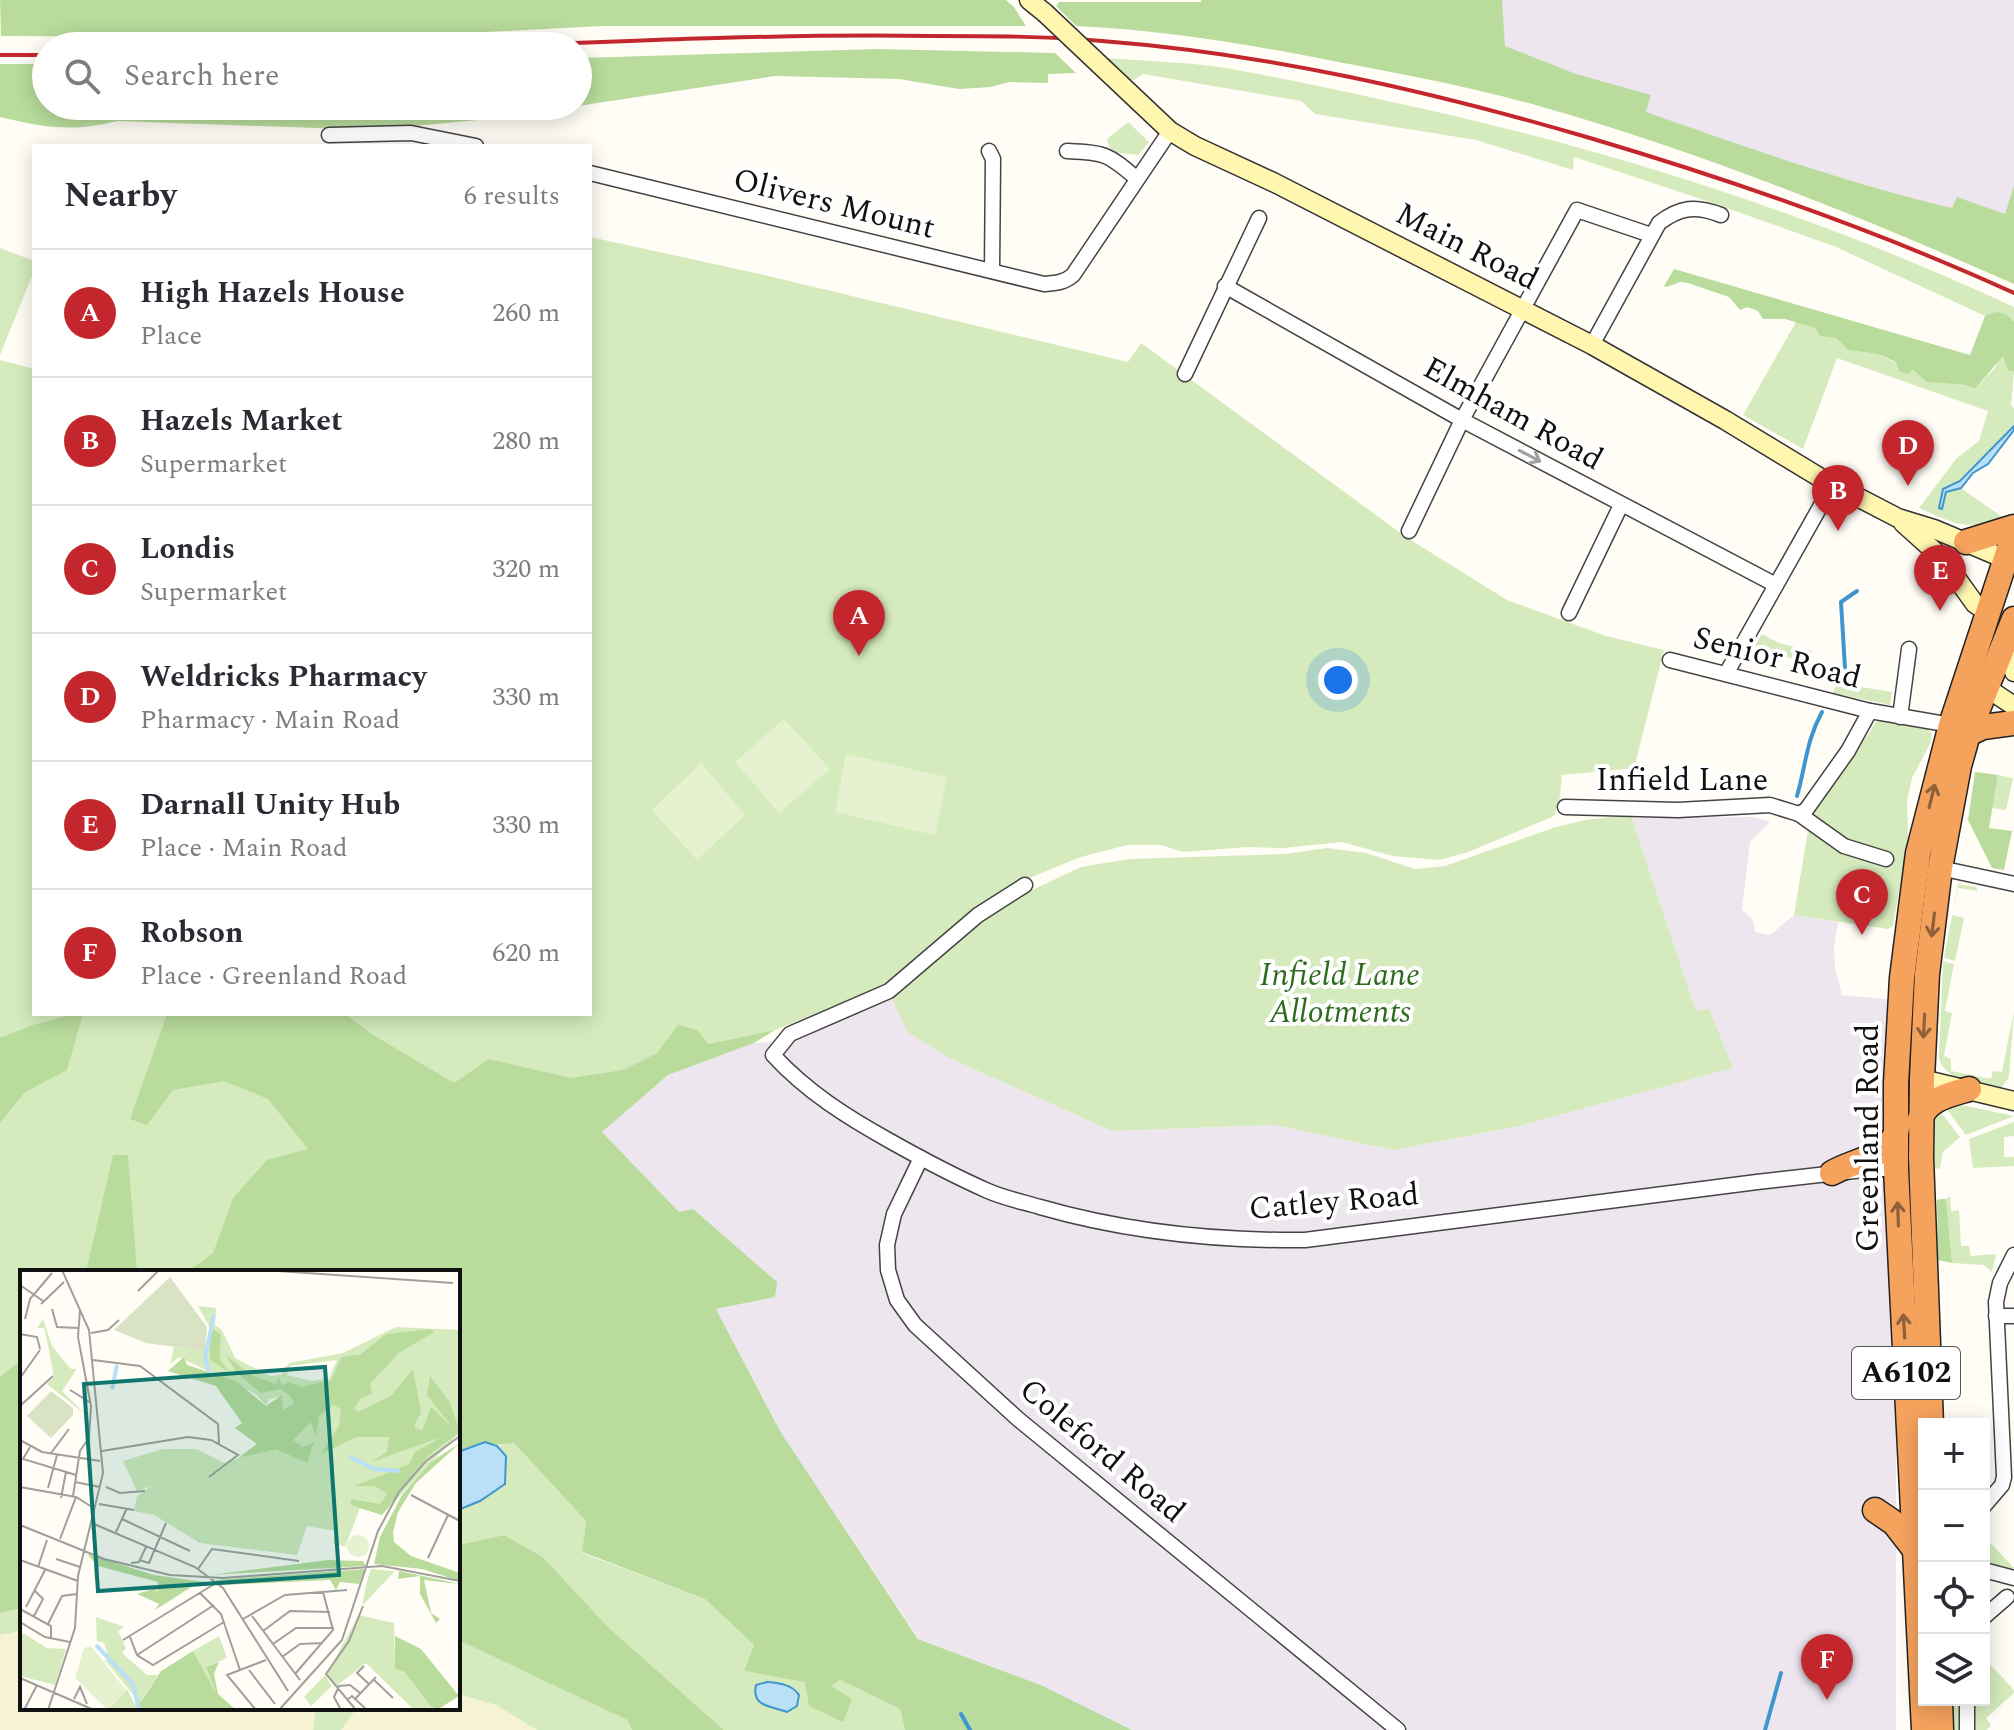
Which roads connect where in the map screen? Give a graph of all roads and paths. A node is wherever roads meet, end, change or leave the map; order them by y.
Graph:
1 (1035, 4) edge
2 (1170, 131) junction
3 (329, 135) dead end
4 (466, 144) edge
5 (989, 151) dead end
6 (1067, 151) dead end
7 (592, 173) edge
8 (1136, 178) junction
9 (1721, 215) dead end
10 (1259, 218) dead end
11 (1651, 235) junction
12 (992, 271) junction
13 (1225, 286) junction
14 (1522, 309) junction
15 (1592, 345) junction
16 (1185, 374) dead end
17 (1462, 420) junction
18 (1833, 484) junction
19 (1621, 505) junction
20 (1898, 518) junction
21 (2014, 527) edge
22 (1409, 531) dead end
23 (2014, 534) edge
24 (1966, 542) junction
25 (2010, 562) edge
26 (1953, 570) junction
27 (1776, 585) junction
28 (2014, 601) edge
29 (1569, 613) dead end
30 (1989, 613) junction
31 (2011, 627) edge
32 (1909, 649) dead end
33 (1670, 660) dead end
34 (1972, 660) junction
35 (2014, 672) edge
36 (1726, 674) junction
37 (1987, 688) junction
38 (2014, 706) edge
39 (1870, 711) junction
40 (1900, 717) junction
41 (2014, 723) edge
42 (1960, 729) junction
43 (1565, 807) dead end
44 (1799, 814) junction
45 (1886, 859) dead end
46 (1940, 868) junction
47 (2014, 884) edge
48 (1025, 885) dead end
49 (1897, 1049) junction
50 (1922, 1079) junction
51 (1969, 1089) junction
52 (2014, 1101) edge
53 (1921, 1115) junction
54 (1896, 1137) junction
55 (921, 1158) junction
56 (1896, 1169) junction
57 (1832, 1173) junction
58 (1922, 1187) junction
59 (2014, 1255) edge
60 (1996, 1316) junction
61 (2014, 1316) edge
62 (1931, 1418) edge
63 (2008, 1429) edge
64 (1918, 1495) edge
65 (1990, 1499) edge
66 (1875, 1510) dead end
67 (1915, 1550) junction
68 (1990, 1572) edge
69 (2014, 1578) edge
70 (2007, 1597) dead end
71 (1990, 1612) edge
72 (1940, 1706) edge
73 (1967, 1706) edge
74 (1398, 1730) edge
75 (1924, 1730) edge
76 (1941, 1730) edge
77 (1967, 1730) edge

1 - 2 main road, Main Road, bridge
2 - 8 street
2 - 14 main road, Main Road
3 - 4 street
5 - 12 street
6 - 8 street
7 - 12 street, Olivers Mount
8 - 12 street, Olivers Mount
9 - 11 street
10 - 13 street
11 - 14 street
11 - 15 street
13 - 16 street
13 - 17 street, Elmham Road
14 - 15 main road, Main Road
14 - 17 street
15 - 18 main road, Main Road
17 -> 19 street, Elmham Road
17 - 22 street
18 - 20 main road, Main Road
18 - 27 street
19 - 27 street, Elmham Road
19 - 29 street
20 - 24 main road, Main Road
20 - 26 main road, Main Road
21 - 24 highway
23 - 25 highway, A6102
24 - 25 main road, Main Road
24 - 26 main road
25 - 30 highway, Greenland Road / A6102
26 - 30 main road, Main Road
27 - 36 street
28 - 30 highway
30 - 34 highway, Greenland Road / A6102
31 - 35 main road
31 - 37 highway, Greenland Road / A6102
32 - 40 street
33 - 36 street, Senior Road
34 - 37 highway
34 - 42 highway, Greenland Road / A6102
36 - 39 street, Senior Road
37 - 38 main road
37 - 42 highway, Greenland Road / A6102
39 - 40 street, Senior Road
39 - 44 street
40 - 42 street, Senior Road
41 - 42 highway
42 - 46 highway, Greenland Road / A6102
49 -> 42 highway, Greenland Road / A6102
43 - 44 street, Infield Lane
44 - 45 street
46 - 47 street
46 -> 50 highway, Greenland Road / A6102
48 - 55 street, Catley Road
49 - 50 highway
49 - 54 highway, Greenland Road / A6102
50 - 51 main road
50 - 53 highway, Greenland Road / A6102
50 - 54 highway
51 - 52 main road
51 - 53 highway
53 - 56 highway
53 - 58 highway, Greenland Road / A6102
54 - 56 highway, Greenland Road / A6102
54 - 57 highway
55 - 57 street, Catley Road
55 - 74 street, Coleford Road
56 - 57 street, Catley Road
56 - 58 highway
64 -> 56 highway, Greenland Road / A6102
58 - 62 highway, Greenland Road / A6102
59 - 60 street
60 - 61 street
60 - 63 street
63 - 65 street
64 - 67 highway, Greenland Road / A6102
66 - 67 highway
67 - 75 highway, Greenland Road / A6102
68 - 69 street
70 - 71 street
72 - 76 highway
73 - 77 street

